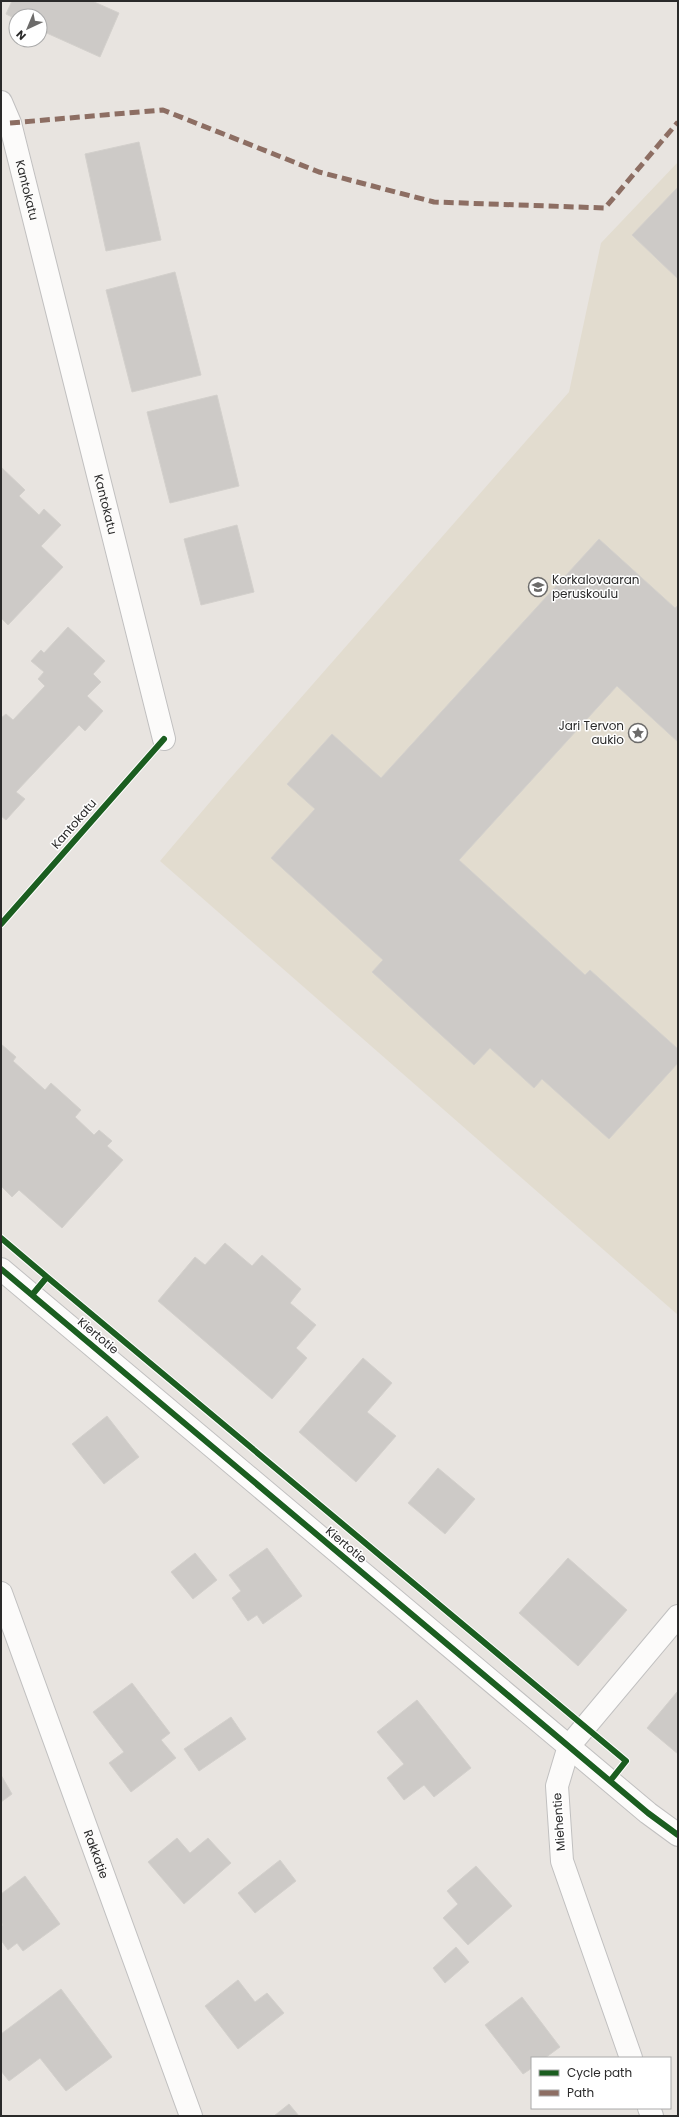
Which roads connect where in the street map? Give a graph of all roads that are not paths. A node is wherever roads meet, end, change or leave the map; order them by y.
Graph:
1 (1, 102) edge
2 (164, 739) dead end
3 (3, 1274) edge
4 (1, 1593) edge
5 (678, 1616) edge
6 (569, 1746) junction
7 (678, 1835) edge
8 (631, 2057) edge
9 (191, 2116) edge

1 - 2 street, Kantokatu
3 - 6 street, Kiertotie
4 - 9 street, Rakkatie
5 - 6 street, Miehentie
6 - 7 street, Kiertotie
6 - 8 street, Miehentie

